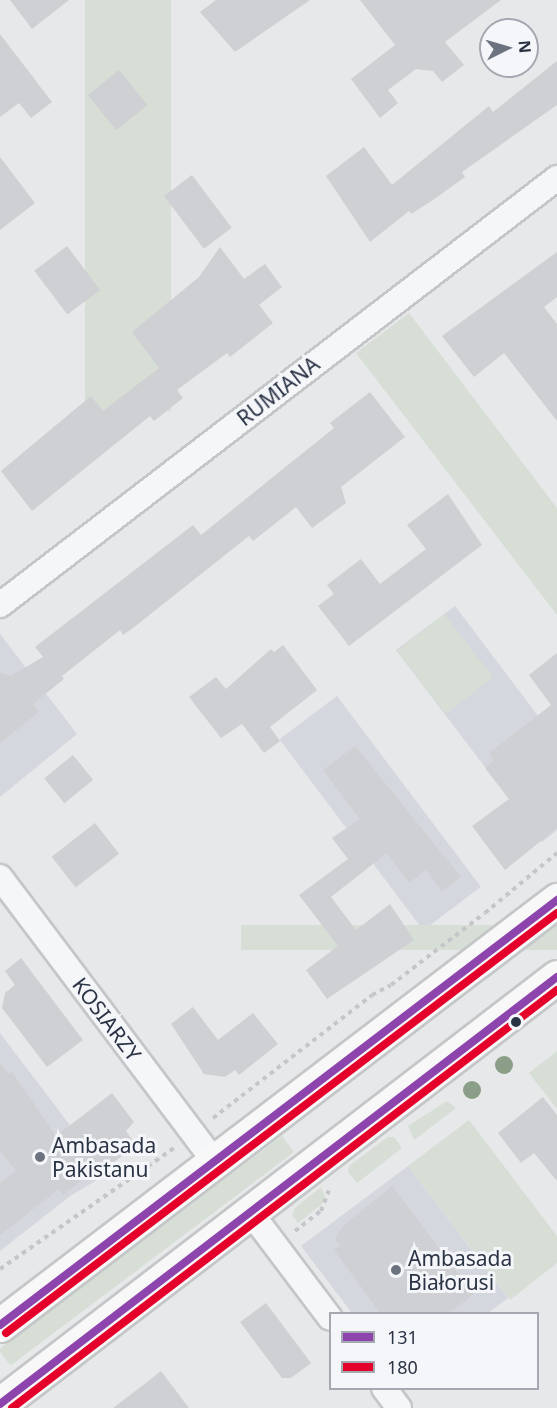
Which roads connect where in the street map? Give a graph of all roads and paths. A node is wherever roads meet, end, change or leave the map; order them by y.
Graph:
1 (557, 178) edge
2 (0, 605) edge
3 (557, 853) edge
4 (0, 877) edge
5 (557, 900) edge
6 (557, 977) edge
7 (209, 1121) dead end
8 (178, 1146) dead end
9 (214, 1161) junction
10 (325, 1181) dead end
11 (251, 1213) junction
12 (288, 1236) dead end
13 (0, 1269) edge
14 (329, 1317) edge
15 (0, 1325) edge
16 (385, 1390) edge
17 (0, 1404) edge
18 (399, 1408) edge

1 - 2 street, RUMIANA
3 - 7 path
4 - 9 street, KOSIARZY
5 - 9 main road
6 - 11 main road
8 - 13 path
9 - 15 main road
10 - 12 path
11 - 14 street
11 - 17 main road
16 - 18 street

